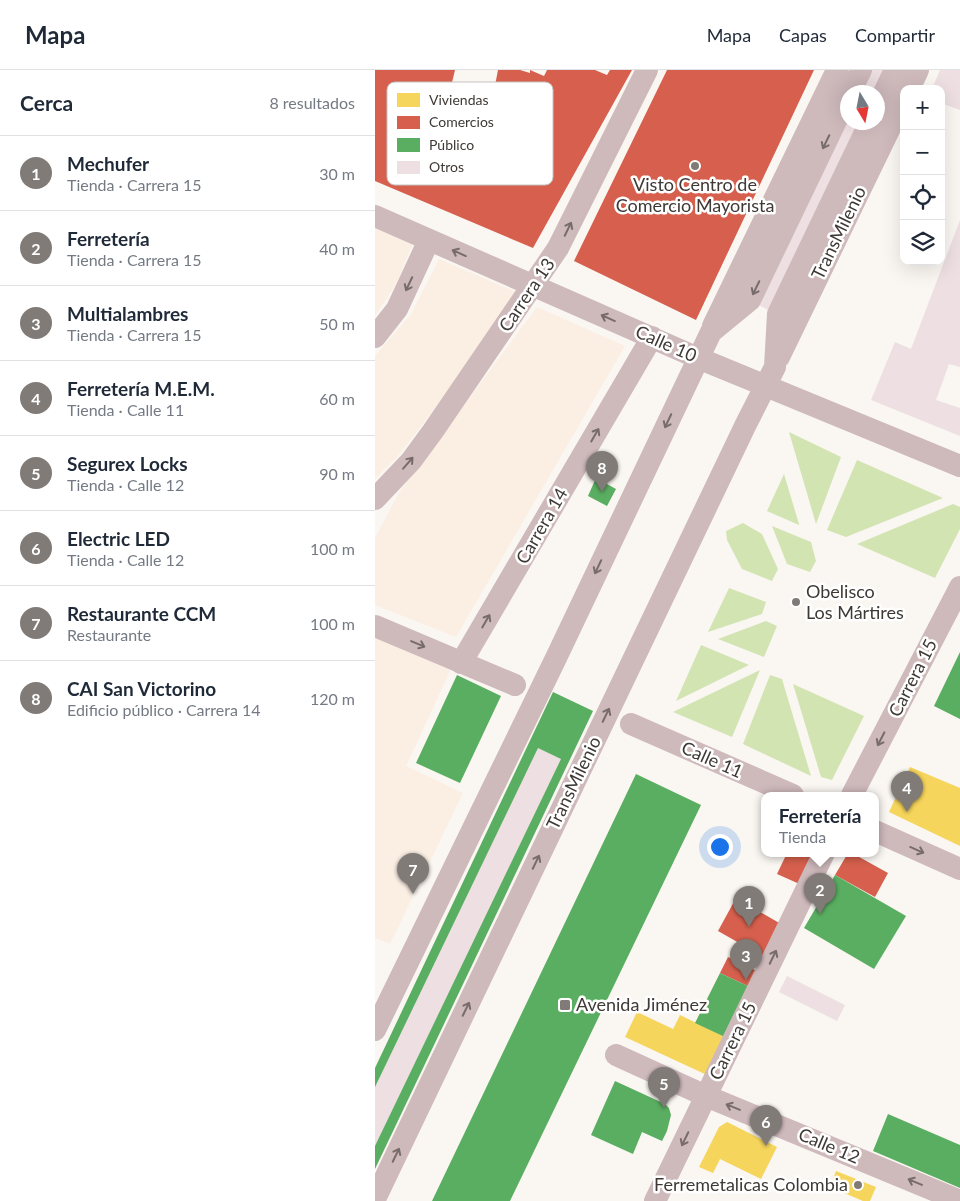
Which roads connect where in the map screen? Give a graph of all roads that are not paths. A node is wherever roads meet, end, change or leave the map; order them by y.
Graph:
1 (647, 70) edge
2 (837, 70) edge
3 (861, 70) edge
4 (895, 70) edge
5 (918, 70) edge
6 (854, 85) edge
7 (911, 85) edge
8 (885, 91) edge
9 (900, 107) edge
10 (840, 113) edge
11 (866, 130) edge
12 (375, 216) edge
13 (429, 240) junction
14 (534, 285) junction
15 (711, 332) junction
16 (375, 337) edge
17 (652, 337) junction
18 (698, 358) junction
19 (770, 376) junction
20 (960, 466) edge
21 (375, 499) edge
22 (960, 587) edge
23 (375, 626) edge
24 (461, 662) junction
25 (515, 686) dead end
26 (631, 724) dead end
27 (786, 792) edge
28 (854, 792) edge
29 (879, 833) edge
30 (822, 857) edge
31 (960, 869) edge
32 (375, 1030) edge
33 (616, 1055) dead end
34 (706, 1096) junction
35 (375, 1199) edge
36 (655, 1201) edge
37 (960, 1201) edge

14 -> 1 street, Carrera 13
2 - 15 street
3 - 6 street
4 - 8 street
5 - 7 street
9 - 19 street, TransMilenio
10 -> 15 street
11 - 19 street, TransMilenio
12 - 13 street, Calle 10
14 -> 13 street, Calle 10
13 -> 16 street
17 -> 14 street, Calle 10
21 -> 14 street, Carrera 13
15 - 18 street
17 - 18 street, Calle 10
24 -> 17 street, Carrera 14
18 - 19 street, Calle 10
18 -> 32 street
19 - 20 street, Calle 10
35 -> 19 street, TransMilenio
22 -> 28 street, Carrera 15
23 -> 24 street
24 - 25 street
26 - 27 street, Calle 11
29 -> 31 street
34 -> 30 street, Carrera 15
33 - 34 street, Calle 12
34 -> 36 street, Carrera 15
37 -> 34 street, Calle 12

